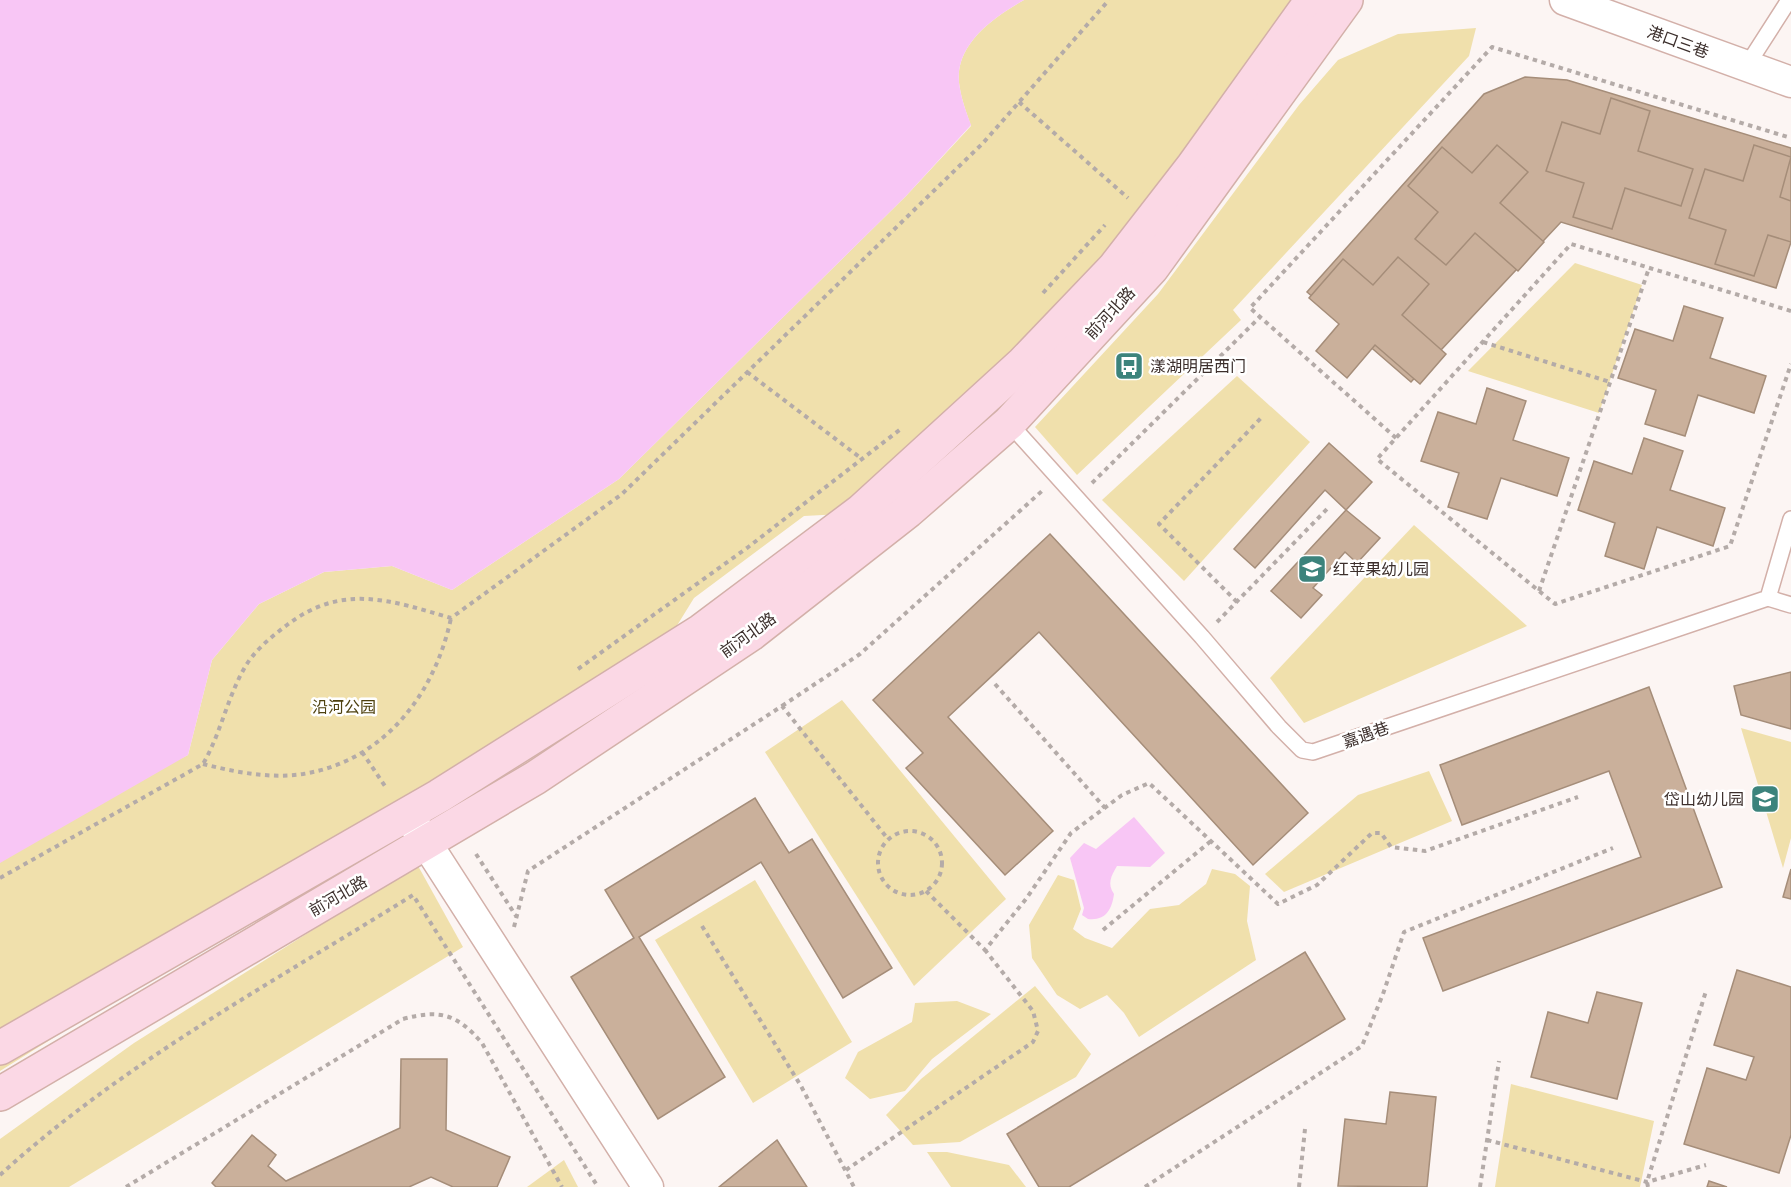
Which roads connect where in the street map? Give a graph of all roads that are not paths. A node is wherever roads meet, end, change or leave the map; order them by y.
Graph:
1 (1362, 0) edge
2 (1565, 0) edge
3 (1789, 0) edge
4 (1330, 6) edge
5 (1746, 67) junction
6 (1791, 81) edge
7 (1009, 423) junction
8 (1791, 519) edge
9 (1768, 598) junction
10 (1791, 605) edge
11 (408, 816) junction
12 (428, 842) junction
13 (0, 1048) edge
14 (0, 1094) edge
15 (648, 1187) edge

1 - 4 main road
2 - 5 street, 港口三巷
3 - 5 lane
4 - 7 main road, 前河北路
4 - 11 main road, 前河北路
5 - 6 street, 港口三巷
7 - 9 lane, 嘉遇巷
7 - 12 main road, 前河北路
8 - 9 lane
9 - 10 lane
11 - 12 street
11 - 13 main road, 前河北路
12 - 14 main road, 前河北路
12 - 15 street

